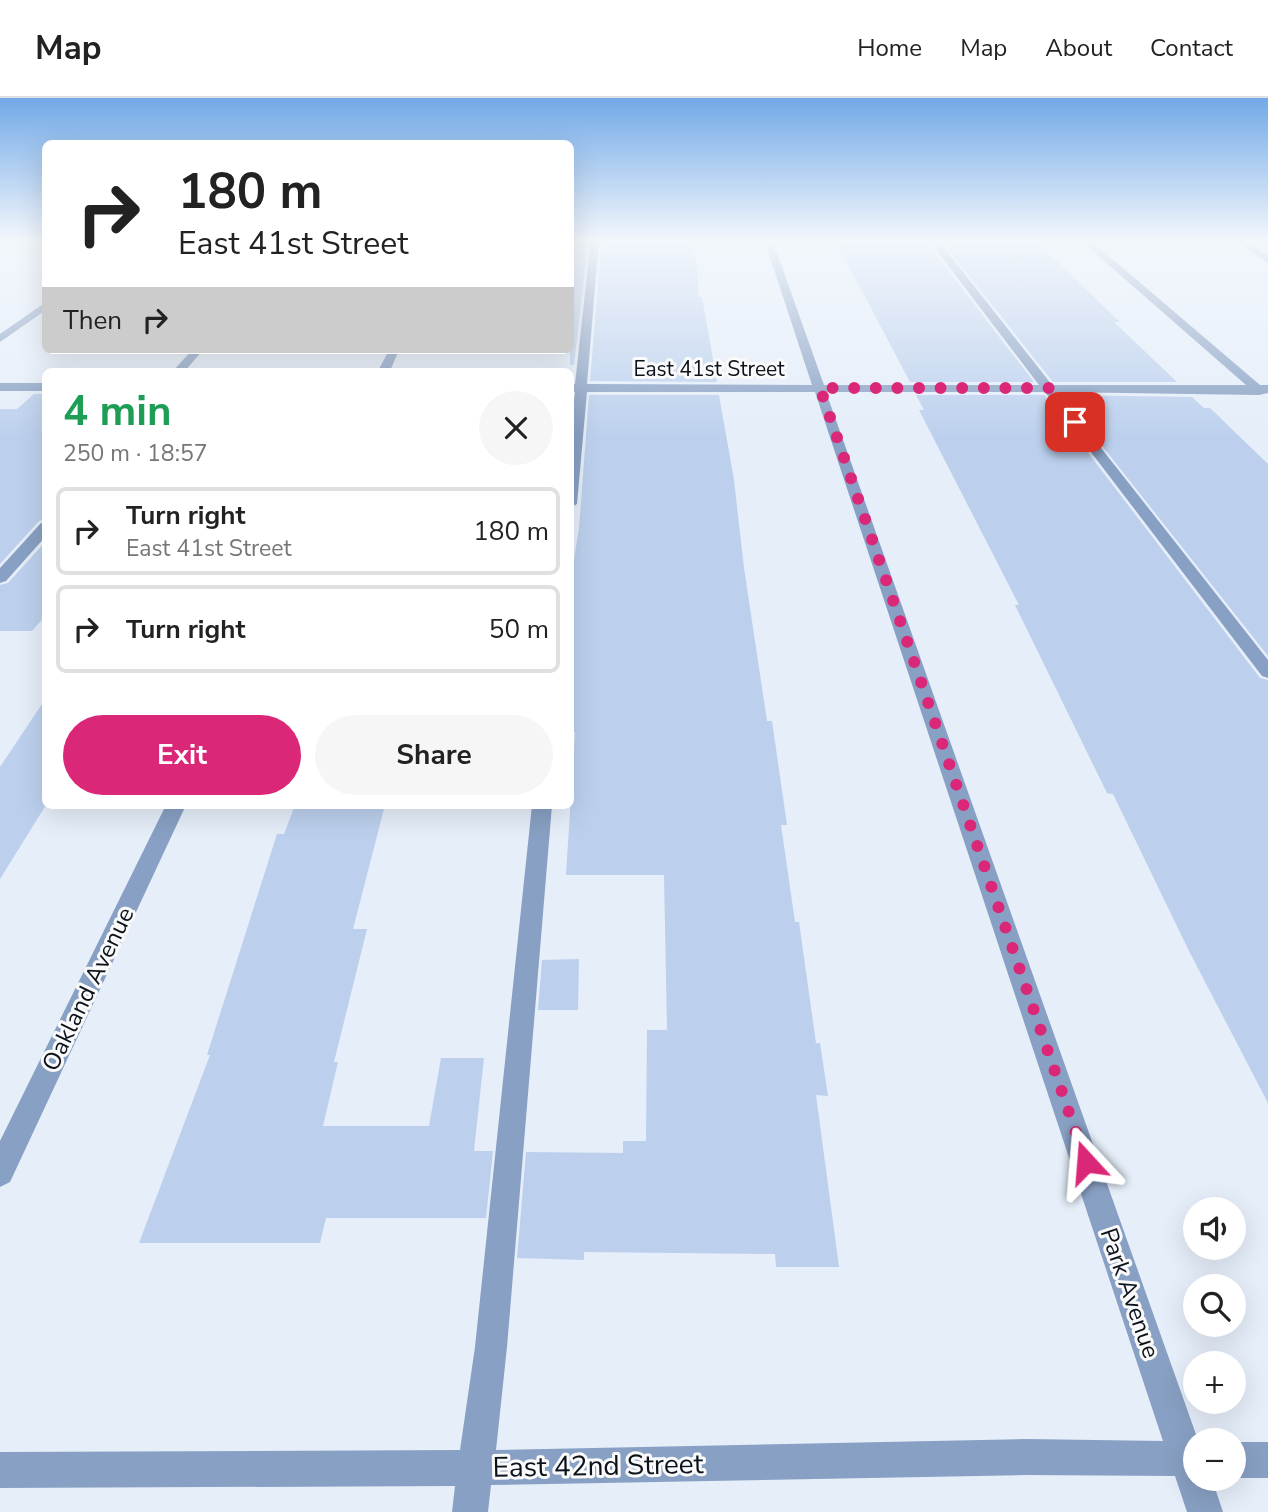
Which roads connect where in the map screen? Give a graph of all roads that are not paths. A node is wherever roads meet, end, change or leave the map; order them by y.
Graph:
1 (587, 305) edge
2 (791, 305) edge
3 (984, 305) edge
4 (1162, 305) edge
5 (42, 307) edge
6 (0, 339) edge
7 (194, 354) edge
8 (182, 368) edge
9 (0, 387) edge
10 (42, 387) edge
11 (576, 388) edge
12 (820, 388) junction
13 (1049, 388) junction
14 (1262, 389) edge
15 (1268, 398) edge
16 (574, 427) edge
17 (42, 531) edge
18 (0, 578) edge
19 (1268, 672) edge
20 (174, 809) edge
21 (542, 809) edge
22 (0, 1172) edge
23 (1183, 1436) edge
24 (1183, 1459) edge
25 (1246, 1460) edge
26 (1268, 1460) edge
27 (475, 1468) junction
28 (0, 1470) edge
29 (1199, 1491) edge
30 (470, 1512) edge
31 (1205, 1512) edge

1 - 11 street
2 - 12 street, Park Avenue
3 - 13 street
4 - 14 street
5 - 6 street
7 - 8 street
9 - 10 street
11 - 12 street, East 41st Street
11 - 16 street
12 - 13 street, East 41st Street
12 - 23 street, Park Avenue
13 - 14 street, East 41st Street
13 - 19 street
14 - 15 street
17 - 18 street
20 - 22 street, Oakland Avenue
21 - 27 street
24 - 27 street, East 42nd Street
25 - 26 street
27 - 28 street, East 42nd Street
27 - 30 street
29 - 31 street, Park Avenue

